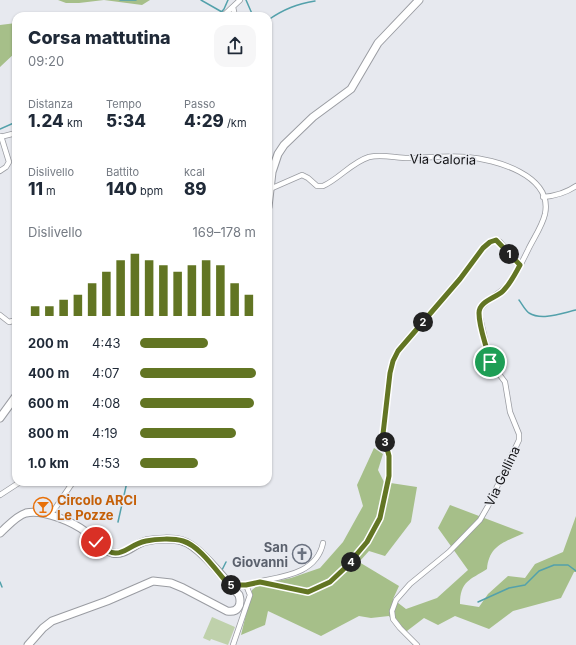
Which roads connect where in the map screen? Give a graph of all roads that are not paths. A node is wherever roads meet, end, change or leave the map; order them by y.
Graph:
1 (240, 0) edge
2 (419, 0) edge
3 (233, 7) junction
4 (227, 12) edge
5 (234, 12) edge
6 (12, 134) edge
7 (1, 136) edge
8 (0, 172) edge
9 (272, 178) edge
10 (576, 186) edge
11 (272, 188) edge
12 (543, 197) junction
13 (520, 265) junction
14 (0, 315) edge
15 (12, 321) edge
16 (12, 402) edge
17 (0, 418) edge
18 (14, 486) edge
19 (70, 486) edge
20 (0, 495) edge
21 (49, 515) junction
22 (0, 533) edge
23 (323, 542) dead end
24 (260, 582) junction
25 (229, 585) junction
26 (246, 585) junction
27 (28, 645) edge
28 (233, 645) edge
29 (417, 645) edge

1 - 3 street
2 - 9 main road
3 - 4 street
3 - 5 street
6 - 7 street
7 - 8 street
10 - 12 street
11 - 12 street, Via Caloria
12 - 13 street
13 - 24 street
13 - 29 street, Via Gellina
14 - 15 street
16 - 17 main road
18 - 20 street
19 - 21 street
21 - 22 main road
21 - 25 main road
23 - 24 street
24 - 26 street
25 - 26 street
25 - 27 main road
26 - 28 street

